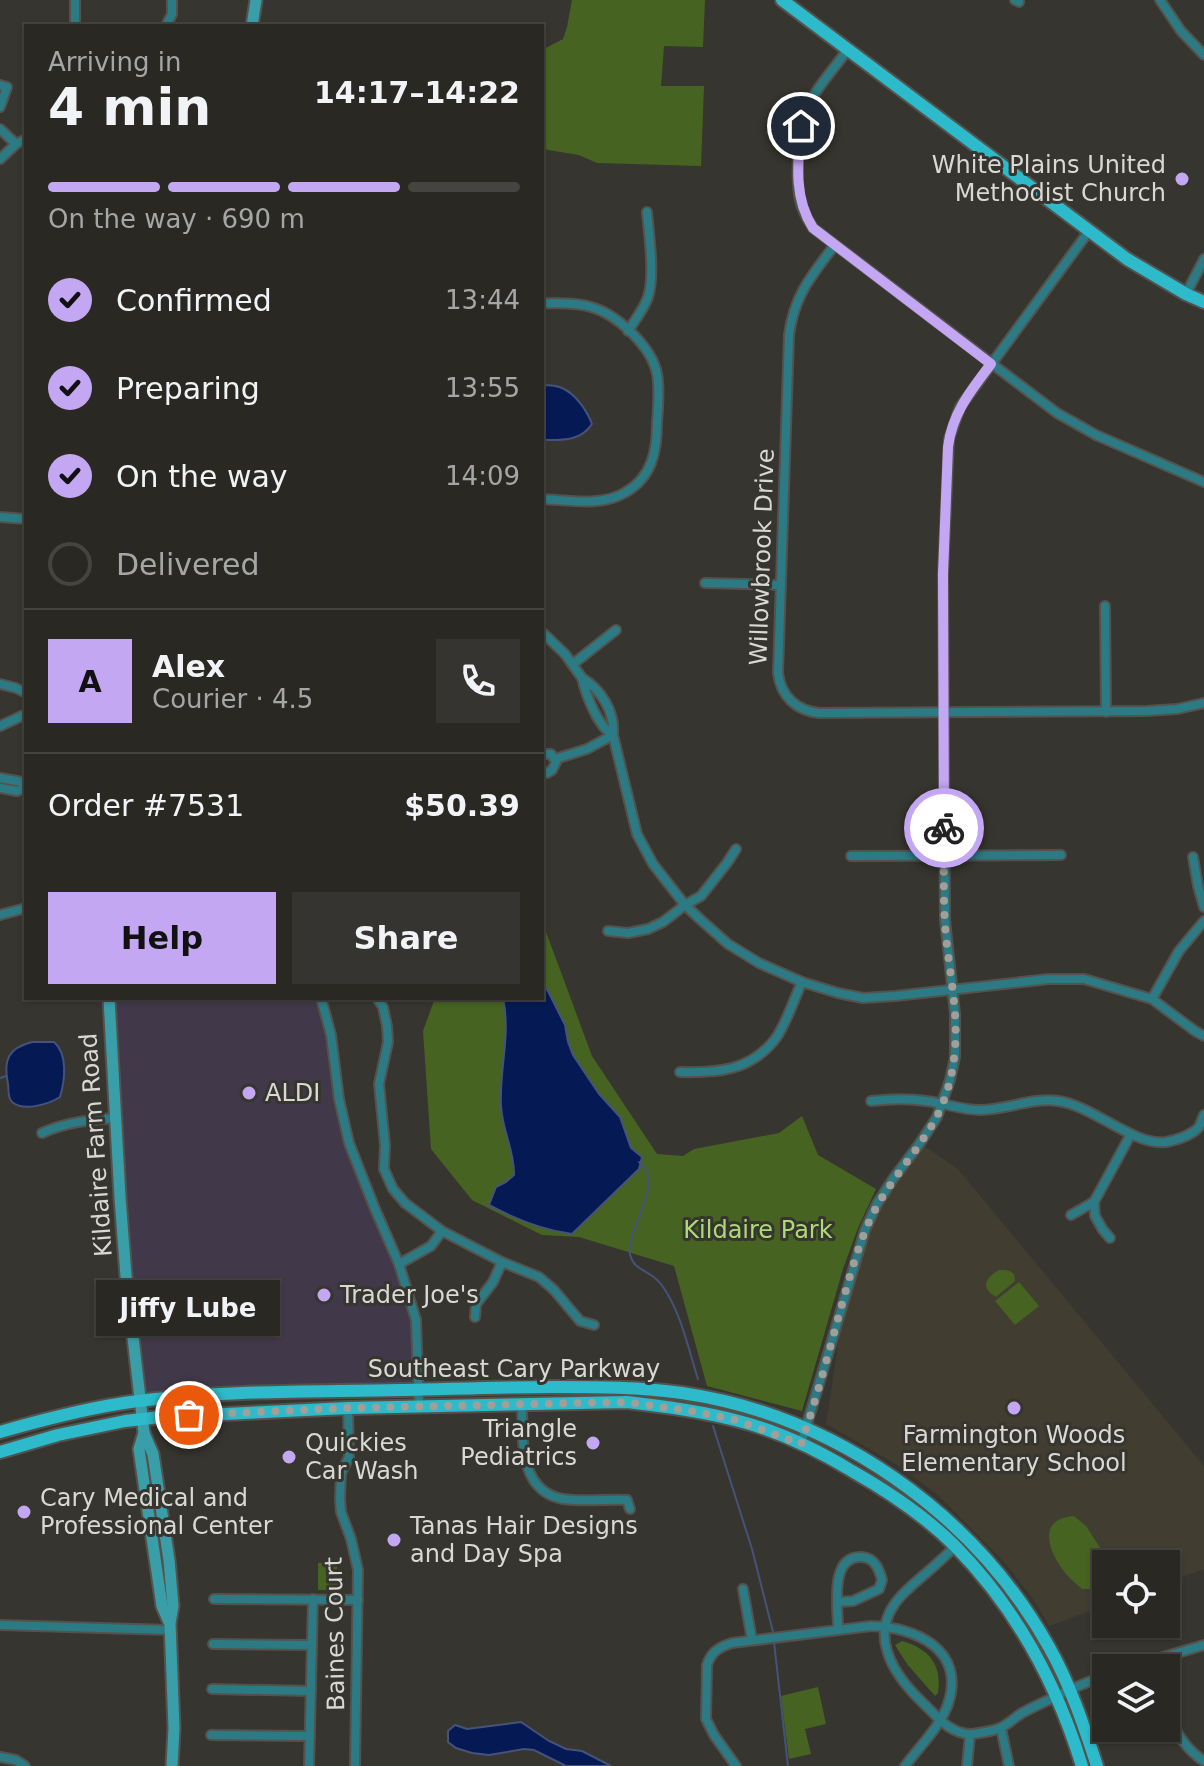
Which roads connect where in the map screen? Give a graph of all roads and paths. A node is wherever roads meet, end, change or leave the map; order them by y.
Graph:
1 (75, 0) edge
2 (172, 0) edge
3 (256, 0) edge
4 (782, 0) edge
5 (1160, 0) edge
6 (75, 24) edge
7 (167, 24) edge
8 (252, 24) edge
9 (848, 49) junction
10 (1204, 55) edge
11 (0, 85) edge
12 (0, 107) edge
13 (0, 129) edge
14 (24, 140) edge
15 (16, 144) junction
16 (0, 159) edge
17 (647, 212) dead end
18 (1089, 231) junction
19 (834, 246) junction
20 (1204, 259) edge
21 (1186, 294) junction
22 (1204, 302) edge
23 (544, 303) edge
24 (628, 331) junction
25 (991, 364) junction
26 (1204, 482) edge
27 (544, 499) edge
28 (0, 517) edge
29 (24, 519) edge
30 (705, 583) dead end
31 (781, 585) junction
32 (1105, 606) dead end
33 (616, 630) dead end
34 (544, 634) edge
35 (573, 664) junction
36 (0, 684) edge
37 (24, 692) edge
38 (1204, 703) edge
39 (1106, 712) junction
40 (944, 713) junction
41 (24, 715) edge
42 (0, 726) edge
43 (613, 735) junction
44 (544, 754) edge
45 (555, 759) junction
46 (544, 772) edge
47 (0, 778) edge
48 (0, 788) edge
49 (736, 849) dead end
50 (1061, 855) dead end
51 (851, 856) dead end
52 (944, 856) junction
53 (1193, 857) dead end
54 (685, 905) junction
55 (1204, 907) edge
56 (24, 909) edge
57 (0, 915) edge
58 (1204, 921) edge
59 (608, 931) dead end
60 (802, 982) junction
61 (952, 990) junction
62 (1152, 999) junction
63 (109, 1000) edge
64 (322, 1000) edge
65 (378, 1000) edge
66 (1204, 1036) edge
67 (680, 1072) dead end
68 (871, 1101) dead end
69 (942, 1104) junction
70 (1204, 1115) edge
71 (115, 1118) junction
72 (1201, 1130) edge
73 (42, 1133) dead end
74 (1131, 1134) junction
75 (1094, 1202) junction
76 (1071, 1215) dead end
77 (442, 1231) junction
78 (1110, 1238) dead end
79 (502, 1262) junction
80 (399, 1264) junction
81 (475, 1317) dead end
82 (594, 1325) dead end
83 (418, 1389) junction
84 (140, 1401) junction
85 (522, 1404) junction
86 (419, 1407) junction
87 (348, 1408) junction
88 (142, 1419) junction
89 (806, 1429) junction
90 (0, 1432) edge
91 (801, 1444) junction
92 (0, 1452) edge
93 (630, 1509) dead end
94 (955, 1546) junction
95 (743, 1589) dead end
96 (214, 1599) dead end
97 (313, 1599) junction
98 (358, 1600) junction
99 (838, 1602) junction
100 (0, 1625) edge
101 (170, 1626) junction
102 (885, 1626) junction
103 (838, 1628) junction
104 (752, 1640) junction
105 (213, 1644) dead end
106 (312, 1645) junction
107 (1204, 1645) edge
108 (1177, 1654) edge
109 (1092, 1681) edge
110 (212, 1689) dead end
111 (1070, 1690) junction
112 (311, 1691) junction
113 (1057, 1695) junction
114 (940, 1721) junction
115 (1001, 1728) junction
116 (970, 1734) junction
117 (211, 1735) dead end
118 (310, 1736) junction
119 (1180, 1738) edge
120 (0, 1757) edge
121 (1204, 1761) edge
122 (25, 1766) edge
123 (172, 1766) edge
124 (309, 1766) edge
125 (355, 1766) edge
126 (736, 1766) edge
127 (905, 1766) edge
128 (967, 1766) edge
129 (1009, 1766) edge
130 (1082, 1766) edge
131 (1097, 1766) edge

1 - 6 street
2 - 7 street
3 - 8 main road
4 - 9 main road
5 - 10 street
9 - 18 main road
9 - 19 street
11 - 12 street
13 - 15 street
14 - 15 street
15 - 16 street
17 - 24 street
18 - 21 main road
18 - 25 street
19 - 25 street
19 - 31 street, Willowbrook Drive
20 - 21 street
21 - 22 main road
23 - 24 street
24 - 27 street
25 - 26 street
25 - 40 street
28 - 29 street
30 - 31 street
31 - 40 street, Willowbrook Drive
32 - 39 street
33 - 35 street
34 - 35 street
35 - 43 street
36 - 37 street
38 - 39 street, Willowbrook Drive
39 - 40 street, Willowbrook Drive
40 - 52 street
41 - 42 street
43 - 45 street
43 - 54 street
44 - 45 street
45 - 46 street
47 - 48 street
49 - 54 street
50 - 52 street
51 - 52 street
52 - 61 street
53 - 55 street
54 - 59 street
54 - 60 street
56 - 57 street
58 - 62 street
60 - 61 street
60 - 67 street
61 - 62 street
61 - 69 street
62 - 66 street
63 - 71 main road, Kildaire Farm Road
64 - 80 street
65 - 77 street
68 - 69 street
69 - 74 street
69 - 89 street
70 - 72 street
71 - 73 street
71 - 84 main road, Kildaire Farm Road
72 - 74 street
74 - 75 street
75 - 76 street
75 - 78 street
77 - 79 street
77 - 80 street
79 - 81 street
79 - 82 street
80 - 83 street
83 - 84 main road, Southeast Cary Parkway
83 - 86 street
83 - 89 main road, Southeast Cary Parkway
84 - 88 main road, Kildaire Farm Road
84 - 90 main road, Southeast Cary Parkway
85 - 86 main road, Southeast Cary Parkway
85 - 91 main road, Southeast Cary Parkway
85 - 93 street
86 - 87 main road, Southeast Cary Parkway
87 - 88 main road, Southeast Cary Parkway
87 - 98 street, Baines Court
88 - 92 main road, Southeast Cary Parkway
88 - 101 main road, Kildaire Farm Road
89 - 91 street
89 - 111 main road, Southeast Cary Parkway
91 - 94 main road, Southeast Cary Parkway
94 - 102 street
94 - 113 main road, Southeast Cary Parkway
95 - 104 street
96 - 97 street
97 - 98 street
97 - 106 street
98 - 125 street, Baines Court
99 - 99 street
99 - 103 street
100 - 101 street
101 - 123 main road, Kildaire Farm Road
102 - 103 street
102 - 114 street
102 - 114 street
103 - 104 street
104 - 126 street
105 - 106 street
106 - 112 street
107 - 108 street
109 - 111 street
110 - 112 street
111 - 113 street
111 - 131 main road, Southeast Cary Parkway
112 - 118 street
113 - 115 street
113 - 130 main road, Southeast Cary Parkway
114 - 116 street
114 - 127 street
115 - 116 street
115 - 129 street
116 - 128 street
117 - 118 street
118 - 124 street
119 - 121 street
120 - 122 street

